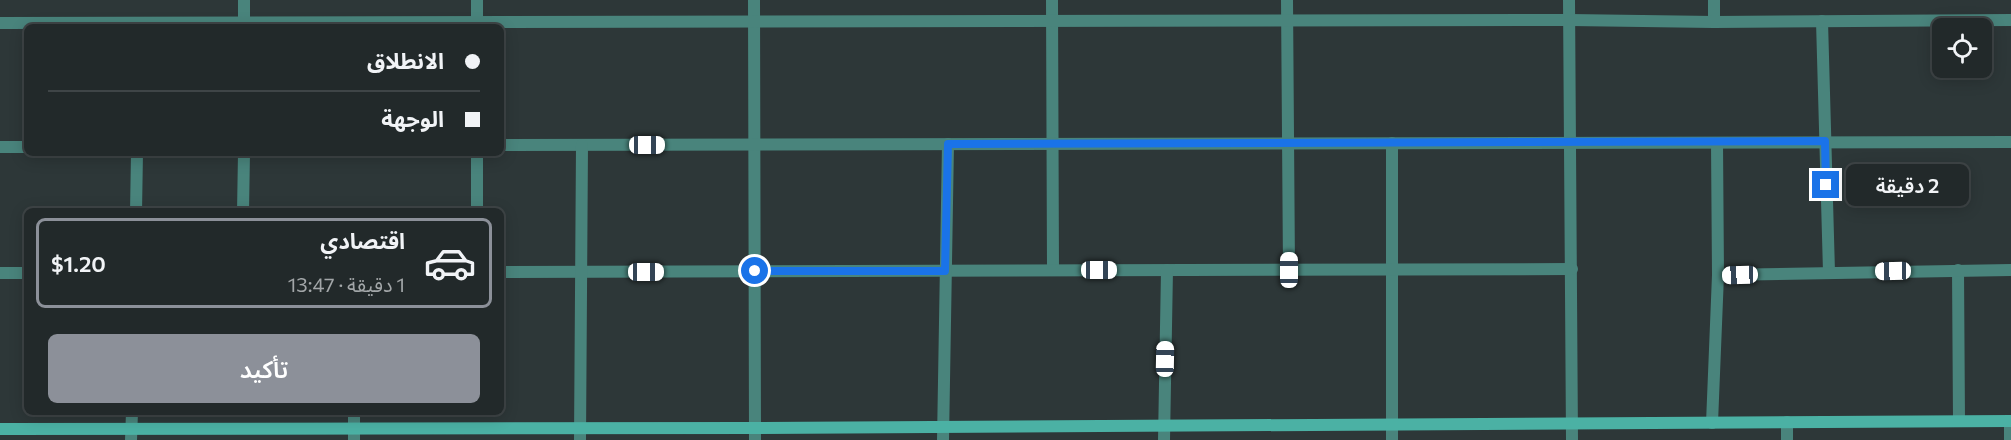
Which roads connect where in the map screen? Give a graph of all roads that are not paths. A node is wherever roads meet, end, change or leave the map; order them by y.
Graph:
1 (244, 0) edge
2 (477, 0) edge
3 (754, 0) edge
4 (1052, 0) edge
5 (1287, 0) edge
6 (1569, 0) edge
7 (1714, 0) edge
8 (1287, 20) junction
9 (1570, 20) junction
10 (2011, 20) edge
11 (754, 21) junction
12 (1052, 21) junction
13 (1822, 21) junction
14 (1714, 22) junction
15 (0, 23) edge
16 (122, 24) edge
17 (244, 24) edge
18 (477, 24) edge
19 (504, 25) edge
20 (1825, 141) junction
21 (2011, 142) edge
22 (1392, 143) junction
23 (1571, 143) junction
24 (1717, 143) junction
25 (948, 144) junction
26 (1052, 144) junction
27 (1288, 144) junction
28 (582, 145) junction
29 (754, 145) junction
30 (504, 146) edge
31 (0, 147) edge
32 (24, 147) edge
33 (137, 156) edge
34 (244, 156) edge
35 (477, 156) edge
36 (136, 208) edge
37 (243, 208) edge
38 (477, 208) edge
39 (1392, 269) junction
40 (1572, 269) junction
41 (1053, 270) junction
42 (1167, 270) junction
43 (1289, 270) junction
44 (1958, 270) junction
45 (2011, 270) edge
46 (755, 271) junction
47 (945, 271) junction
48 (504, 272) edge
49 (581, 272) junction
50 (1829, 272) junction
51 (0, 273) edge
52 (24, 273) edge
53 (1718, 275) junction
54 (132, 415) edge
55 (354, 415) edge
56 (1959, 421) junction
57 (2010, 421) edge
58 (1787, 422) junction
59 (1712, 423) junction
60 (1392, 424) junction
61 (1572, 424) junction
62 (1164, 425) junction
63 (943, 427) junction
64 (0, 429) edge
65 (354, 434) edge
66 (580, 434) edge
67 (755, 434) edge
68 (131, 435) edge
69 (943, 440) edge
70 (1164, 440) edge
71 (1392, 440) edge
72 (1572, 440) edge
73 (1787, 440) edge
74 (2010, 440) edge

1 - 17 street
2 - 18 street
3 - 11 street
4 - 12 street
5 - 8 street
6 - 9 street
7 - 14 street
8 - 9 street
8 - 12 street
8 - 27 street
9 - 14 street
9 - 23 street
10 - 13 street
11 - 12 street
11 - 19 street
11 - 29 street
12 - 26 street
13 - 14 street
13 - 20 street
15 - 16 street
20 - 21 street
20 - 24 street
20 - 50 street
22 - 23 street
22 - 27 street
22 - 39 street
23 - 24 street
23 - 40 street
24 - 53 street
25 - 26 street
25 - 29 street
25 - 47 street
26 - 27 street
26 - 41 street
27 - 43 street
28 - 29 street
28 - 30 street
28 - 49 street
29 - 46 street
31 - 32 street
33 - 36 street
34 - 37 street
35 - 38 street
39 - 40 street
39 - 43 street
39 - 60 street
40 - 61 street
41 - 42 street
41 - 47 street
42 - 43 street
42 - 62 street
44 - 45 street
44 - 50 street
44 - 56 street
46 - 47 street
46 - 49 street
46 - 67 street
47 - 63 street
48 - 49 street
49 - 66 street
50 - 53 street
51 - 52 street
53 - 59 street
54 - 68 street
55 - 65 street
56 - 57 street
56 - 58 street
57 - 74 street
58 - 59 street
58 - 73 street
59 - 61 street
60 - 61 street
60 - 62 street
60 - 71 street
61 - 72 street
62 - 63 street
62 - 70 street
63 - 67 street
63 - 69 street
64 - 68 street
65 - 66 street
65 - 68 street
66 - 67 street

